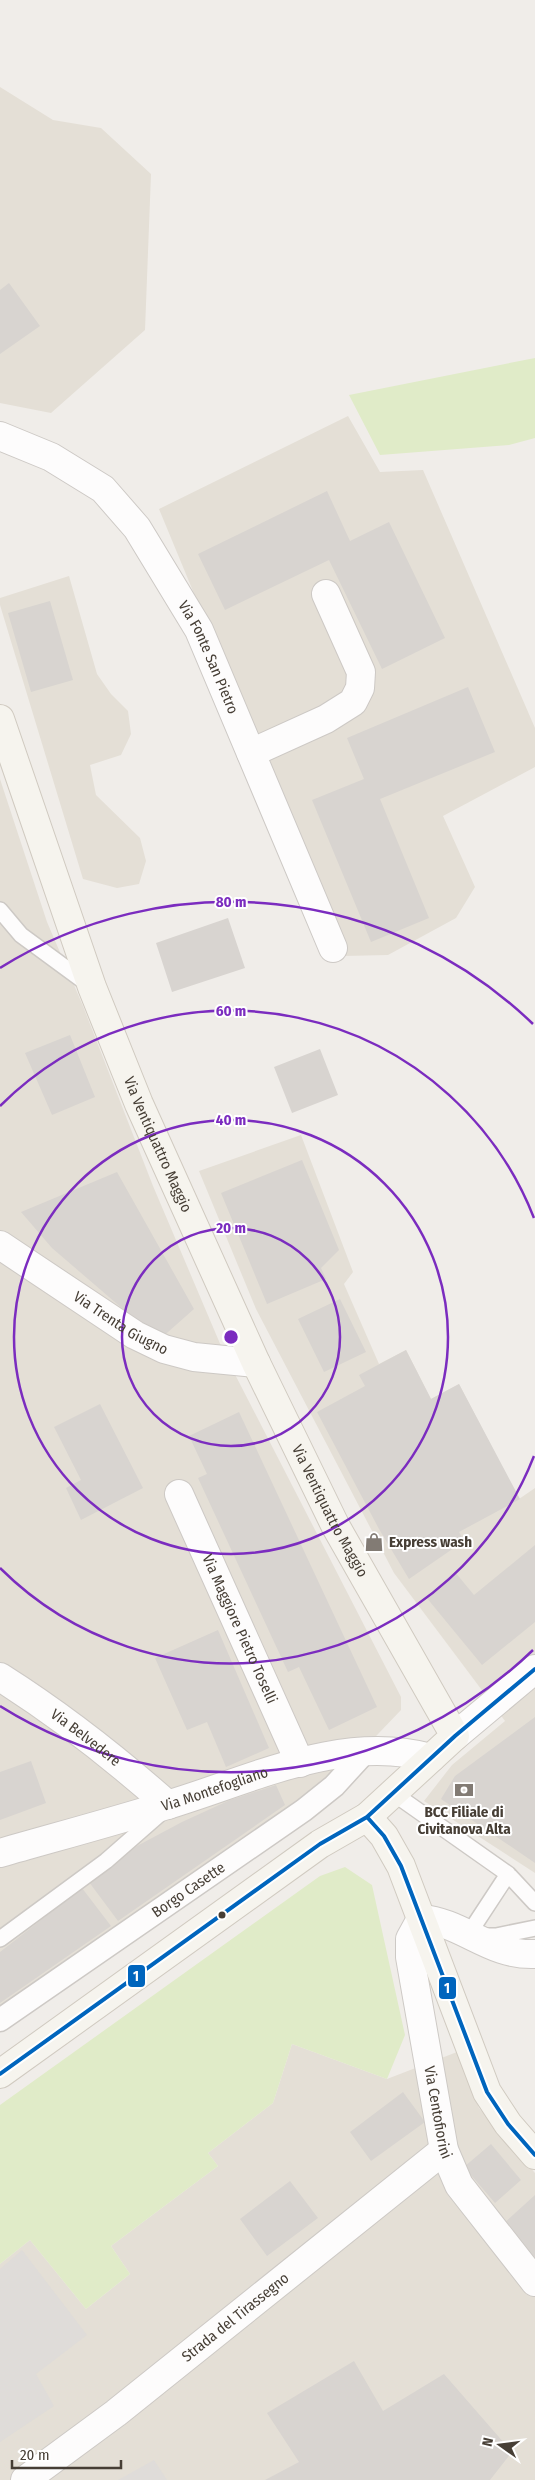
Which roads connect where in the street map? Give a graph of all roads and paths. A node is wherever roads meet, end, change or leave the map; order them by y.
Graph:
1 (0, 436) edge
2 (326, 594) dead end
3 (0, 719) edge
4 (251, 753) junction
5 (0, 910) edge
6 (333, 948) dead end
7 (92, 987) junction
8 (0, 1245) edge
9 (256, 1363) junction
10 (179, 1494) dead end
11 (535, 1669) edge
12 (0, 1676) edge
13 (455, 1736) junction
14 (367, 1750) junction
15 (431, 1758) junction
16 (300, 1763) junction
17 (393, 1794) junction
18 (168, 1805) junction
19 (367, 1817) junction
20 (0, 1853) edge
21 (508, 1874) junction
22 (535, 1903) edge
23 (421, 1919) junction
24 (535, 1928) edge
25 (468, 1935) junction
26 (0, 1939) edge
27 (535, 1954) edge
28 (0, 2020) edge
29 (0, 2074) edge
30 (444, 2150) junction
31 (535, 2155) edge
32 (535, 2282) edge
33 (25, 2480) edge

1 - 4 street, Via Fonte San Pietro
2 - 4 street
3 - 7 main road, Via Ventiquattro Maggio
4 - 6 street, Via Fonte San Pietro
5 - 7 lane
7 - 9 main road, Via Ventiquattro Maggio
8 - 9 street, Via Trenta Giugno
9 - 13 main road, Via Ventiquattro Maggio
10 - 16 street, Via Maggiore Pietro Toselli
11 - 13 street
12 - 18 street, Via Belvedere
13 - 15 main road
14 - 15 street, Via Montefogliano
14 - 16 street, Via Montefogliano
14 - 28 street, Borgo Casette
15 - 17 main road
16 - 18 street, Via Montefogliano
17 - 19 main road
17 - 21 lane
18 - 20 street, Via Montefogliano
18 - 26 lane
19 - 23 main road
19 - 29 main road
21 - 22 lane
21 - 25 lane
23 - 25 street
23 - 30 street, Via Centofiorini
23 - 31 main road
24 - 25 lane
25 - 27 street
30 - 32 street, Via Centofiorini
30 - 33 street, Strada del Tirassegno

